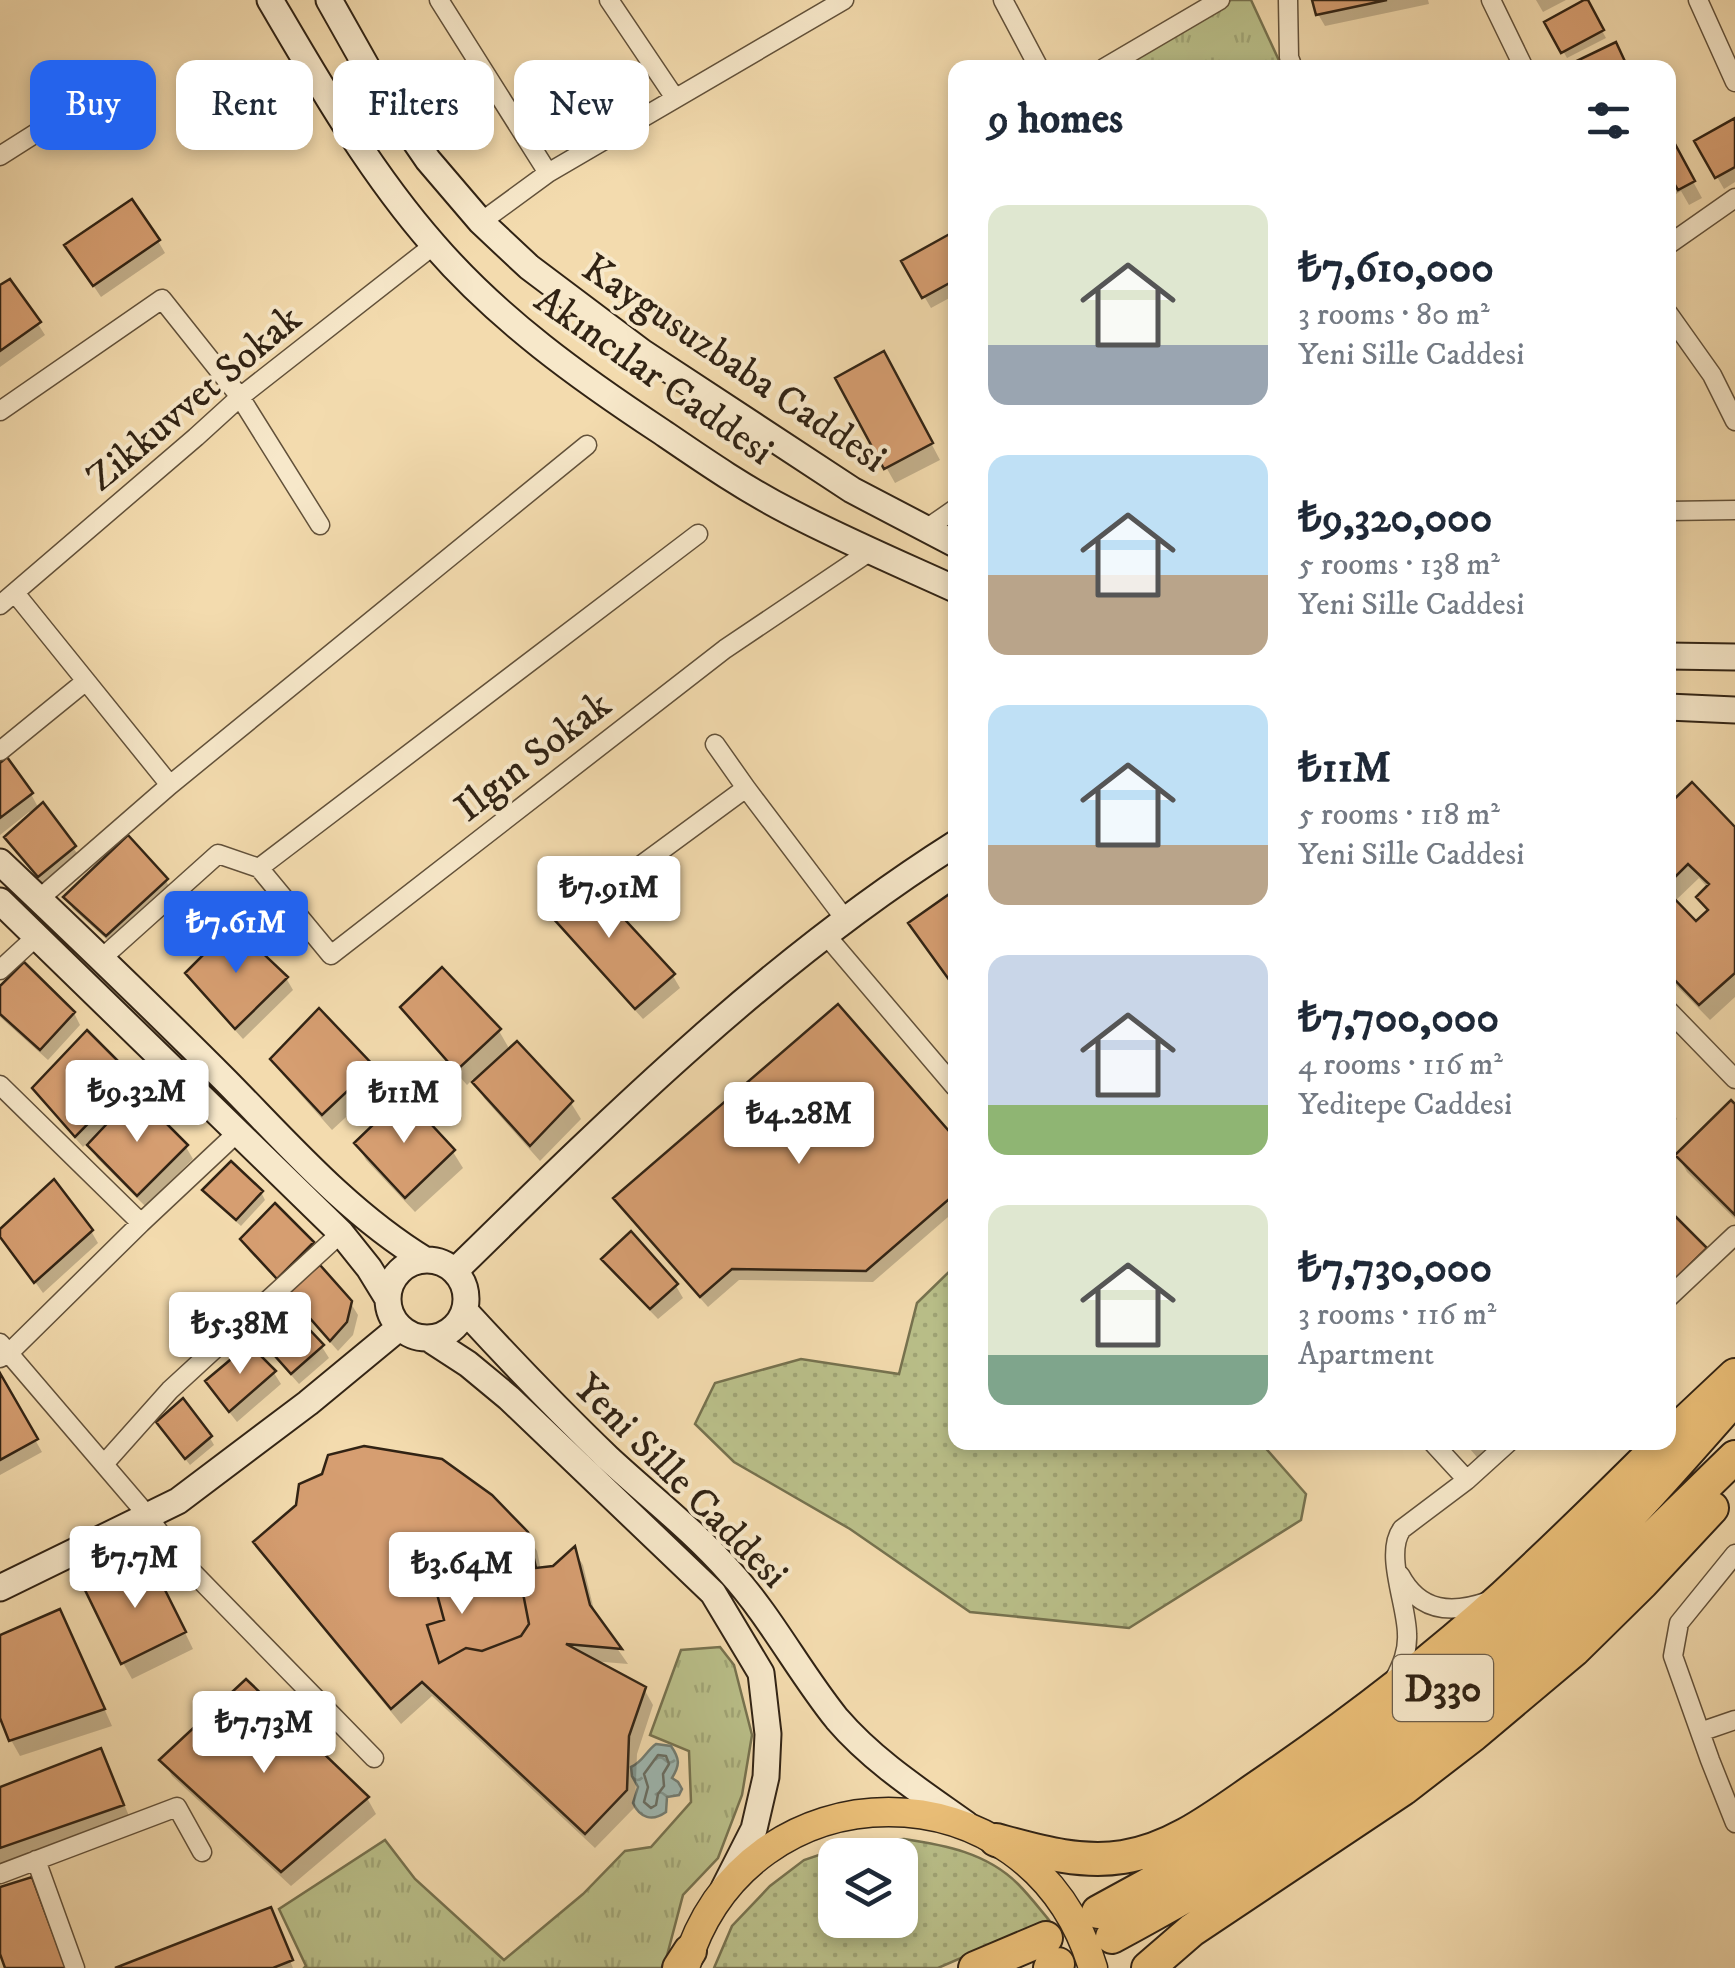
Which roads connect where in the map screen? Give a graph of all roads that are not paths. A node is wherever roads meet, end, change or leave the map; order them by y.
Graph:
1 (270, 0) edge
2 (329, 0) edge
3 (439, 0) edge
4 (610, 0) edge
5 (844, 0) edge
6 (1002, 0) edge
7 (1220, 0) edge
8 (1288, 0) edge
9 (1491, 0) edge
10 (1698, 0) edge
11 (1035, 60) edge
12 (1118, 60) edge
13 (1290, 60) edge
14 (1520, 60) edge
15 (1735, 82) edge
16 (675, 98) junction
17 (30, 137) edge
18 (0, 156) edge
19 (548, 173) junction
20 (1735, 198) edge
21 (482, 222) junction
22 (1676, 240) edge
23 (434, 245) junction
24 (529, 267) joint
25 (1676, 324) edge
26 (240, 397) junction
27 (0, 410) edge
28 (1735, 421) edge
29 (587, 445) dead end
30 (1676, 510) edge
31 (1735, 510) edge
32 (948, 514) edge
33 (320, 526) dead end
34 (926, 529) junction
35 (698, 534) dead end
36 (948, 540) edge
37 (872, 550) junction
38 (948, 586) edge
39 (8, 599) edge
40 (1676, 656) edge
41 (1735, 657) edge
42 (86, 681) junction
43 (1676, 707) edge
44 (1735, 710) edge
45 (715, 744) dead end
46 (0, 752) edge
47 (170, 785) junction
48 (746, 788) junction
49 (948, 848) edge
50 (0, 862) edge
51 (259, 868) junction
52 (625, 877) dead end
53 (39, 899) junction
54 (0, 901) edge
55 (835, 926) junction
56 (36, 936) junction
57 (102, 958) junction
58 (0, 970) edge
59 (1676, 1018) edge
60 (948, 1078) edge
61 (1735, 1078) edge
62 (0, 1085) edge
63 (238, 1132) junction
64 (141, 1222) junction
65 (340, 1233) junction
66 (1735, 1235) edge
67 (425, 1260) junction
68 (456, 1271) junction
69 (1676, 1290) edge
70 (388, 1299) junction
71 (465, 1312) junction
72 (400, 1327) junction
73 (428, 1338) junction
74 (3, 1351) edge
75 (1735, 1375) edge
76 (1735, 1398) edge
77 (1676, 1430) edge
78 (1439, 1450) edge
79 (1499, 1450) edge
80 (1655, 1450) edge
81 (1735, 1457) edge
82 (104, 1464) junction
83 (1467, 1480) junction
84 (1735, 1484) edge
85 (148, 1516) junction
86 (1735, 1554) edge
87 (1398, 1570) junction
88 (0, 1588) edge
89 (1503, 1596) junction
90 (1382, 1697) junction
91 (1735, 1720) edge
92 (1700, 1732) junction
93 (374, 1758) dead end
94 (1735, 1823) edge
95 (983, 1834) junction
96 (202, 1852) dead end
97 (36, 1860) junction
98 (0, 1874) edge
99 (722, 1892) junction
100 (1051, 1957) edge
101 (685, 1962) edge
102 (75, 1968) edge
103 (975, 1968) edge
104 (1093, 1968) edge
105 (1148, 1968) edge

1 - 23 main road, Akıncılar Caddesi
2 - 21 main road, Akıncılar Caddesi
3 - 19 street
4 - 16 street
5 - 16 street
6 - 11 street
7 - 12 street
8 - 13 street
9 - 14 street
10 - 15 street
16 - 19 street
17 - 18 street
19 - 21 street
20 - 22 street
21 - 24 main road, Akıncılar Caddesi
23 - 26 street, Zikkuvvet Sokak
23 - 37 main road, Akıncılar Caddesi
24 - 34 main road, Kaygusuzbaba Caddesi
25 - 28 street
26 - 27 street
26 - 33 street
26 - 39 street, Zikkuvvet Sokak
29 - 47 street
30 - 31 street
32 - 34 street
34 - 36 main road, Kaygusuzbaba Caddesi
35 - 51 street
37 - 38 main road, Akıncılar Caddesi
37 - 51 street, Ilgın Sokak
39 - 42 street
40 - 41 main road
42 - 46 street
42 - 47 street
43 - 44 main road
45 - 48 street
47 - 53 street
48 - 52 street
48 - 55 street
49 - 55 main road
50 - 53 main road
51 - 57 street
53 - 57 main road
54 - 56 main road
55 - 60 street
55 - 68 main road
56 - 58 street
56 - 63 main road
57 - 67 main road
59 - 61 street
62 - 64 street
63 - 64 street
63 - 65 main road
64 - 74 street
65 - 70 main road
65 - 82 street
66 - 69 street
67 - 68 main road
67 - 70 main road
68 - 71 main road
70 - 72 main road
71 - 73 main road
71 - 95 main road, Yeni Sille Caddesi
72 - 73 main road
72 - 85 main road
73 - 99 main road, Yeni Sille Caddesi
74 - 82 street
75 - 77 highway
76 - 81 highway, D330
78 - 83 street
79 - 83 street
80 - 89 highway
82 - 85 street
83 - 87 street
84 - 105 highway
85 - 88 main road
85 - 93 street
86 - 92 street
87 - 89 street
87 - 90 street
89 - 90 highway
90 - 95 highway
91 - 92 street
92 - 94 street
95 - 99 main road
95 - 104 main road
96 - 97 street
97 - 98 street
97 - 102 street
99 - 101 main road
100 - 103 highway

